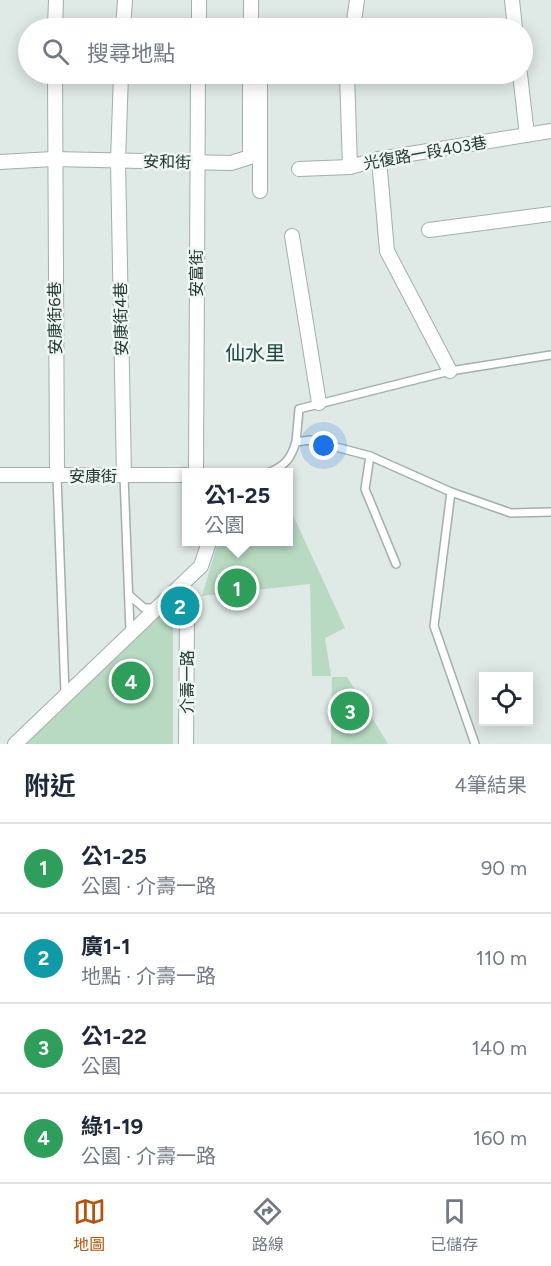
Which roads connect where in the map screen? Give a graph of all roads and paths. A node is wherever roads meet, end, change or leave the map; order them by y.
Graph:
1 (56, 0) edge
2 (125, 0) edge
3 (199, 0) edge
4 (251, 0) edge
5 (260, 0) edge
6 (357, 0) edge
7 (512, 0) edge
8 (56, 18) edge
9 (124, 18) edge
10 (199, 18) edge
11 (251, 18) edge
12 (260, 18) edge
13 (354, 18) edge
14 (514, 18) edge
15 (55, 84) edge
16 (121, 84) edge
17 (198, 84) edge
18 (250, 84) edge
19 (260, 84) edge
20 (347, 84) edge
21 (521, 84) edge
22 (551, 131) edge
23 (527, 135) junction
24 (53, 159) junction
25 (380, 159) junction
26 (117, 161) junction
27 (0, 162) edge
28 (196, 162) junction
29 (350, 167) junction
30 (299, 169) dead end
31 (260, 191) dead end
32 (551, 213) edge
33 (429, 230) dead end
34 (292, 236) dead end
35 (551, 355) edge
36 (450, 371) junction
37 (319, 403) junction
38 (296, 442) junction
39 (370, 456) junction
40 (196, 468) edge
41 (280, 468) edge
42 (0, 475) edge
43 (182, 475) edge
44 (57, 476) junction
45 (124, 476) junction
46 (451, 492) junction
47 (551, 512) edge
48 (208, 546) edge
49 (396, 564) dead end
50 (129, 595) junction
51 (156, 608) junction
52 (187, 620) dead end
53 (130, 631) junction
54 (65, 693) junction
55 (15, 744) edge
56 (186, 744) edge
57 (476, 744) edge

1 - 8 street
2 - 9 street
3 - 10 street
4 - 11 street
5 - 12 street
6 - 13 street
7 - 14 street
15 - 24 street, 安康街6巷
16 - 26 street, 安康街4巷
17 - 28 street, 安富街
18 - 28 street, 安和街
19 - 31 street
20 - 29 street
21 - 23 street
22 - 23 street, 光復路一段403巷
23 - 25 street, 光復路一段403巷
24 - 26 street, 安和街
24 - 27 street, 安和街
24 - 44 street, 安康街6巷
25 - 29 street, 光復路一段403巷
25 - 36 street
26 - 28 street, 安和街
26 - 45 street, 安康街4巷
28 - 40 street, 安富街
29 - 30 street, 光復路一段403巷
32 - 33 street
34 - 37 street
35 - 36 lane
36 - 37 lane
37 - 38 lane
38 - 39 lane
38 - 41 lane
39 - 46 lane
39 - 49 lane
42 - 44 street, 安康街
43 - 45 street, 安康街
44 - 45 street, 安康街
44 - 54 lane
45 - 50 lane
46 - 47 lane
46 - 57 lane
48 - 51 street
50 - 51 lane
50 - 53 lane
51 - 53 street
52 - 56 street, 介壽一路
53 - 54 street
54 - 55 street

